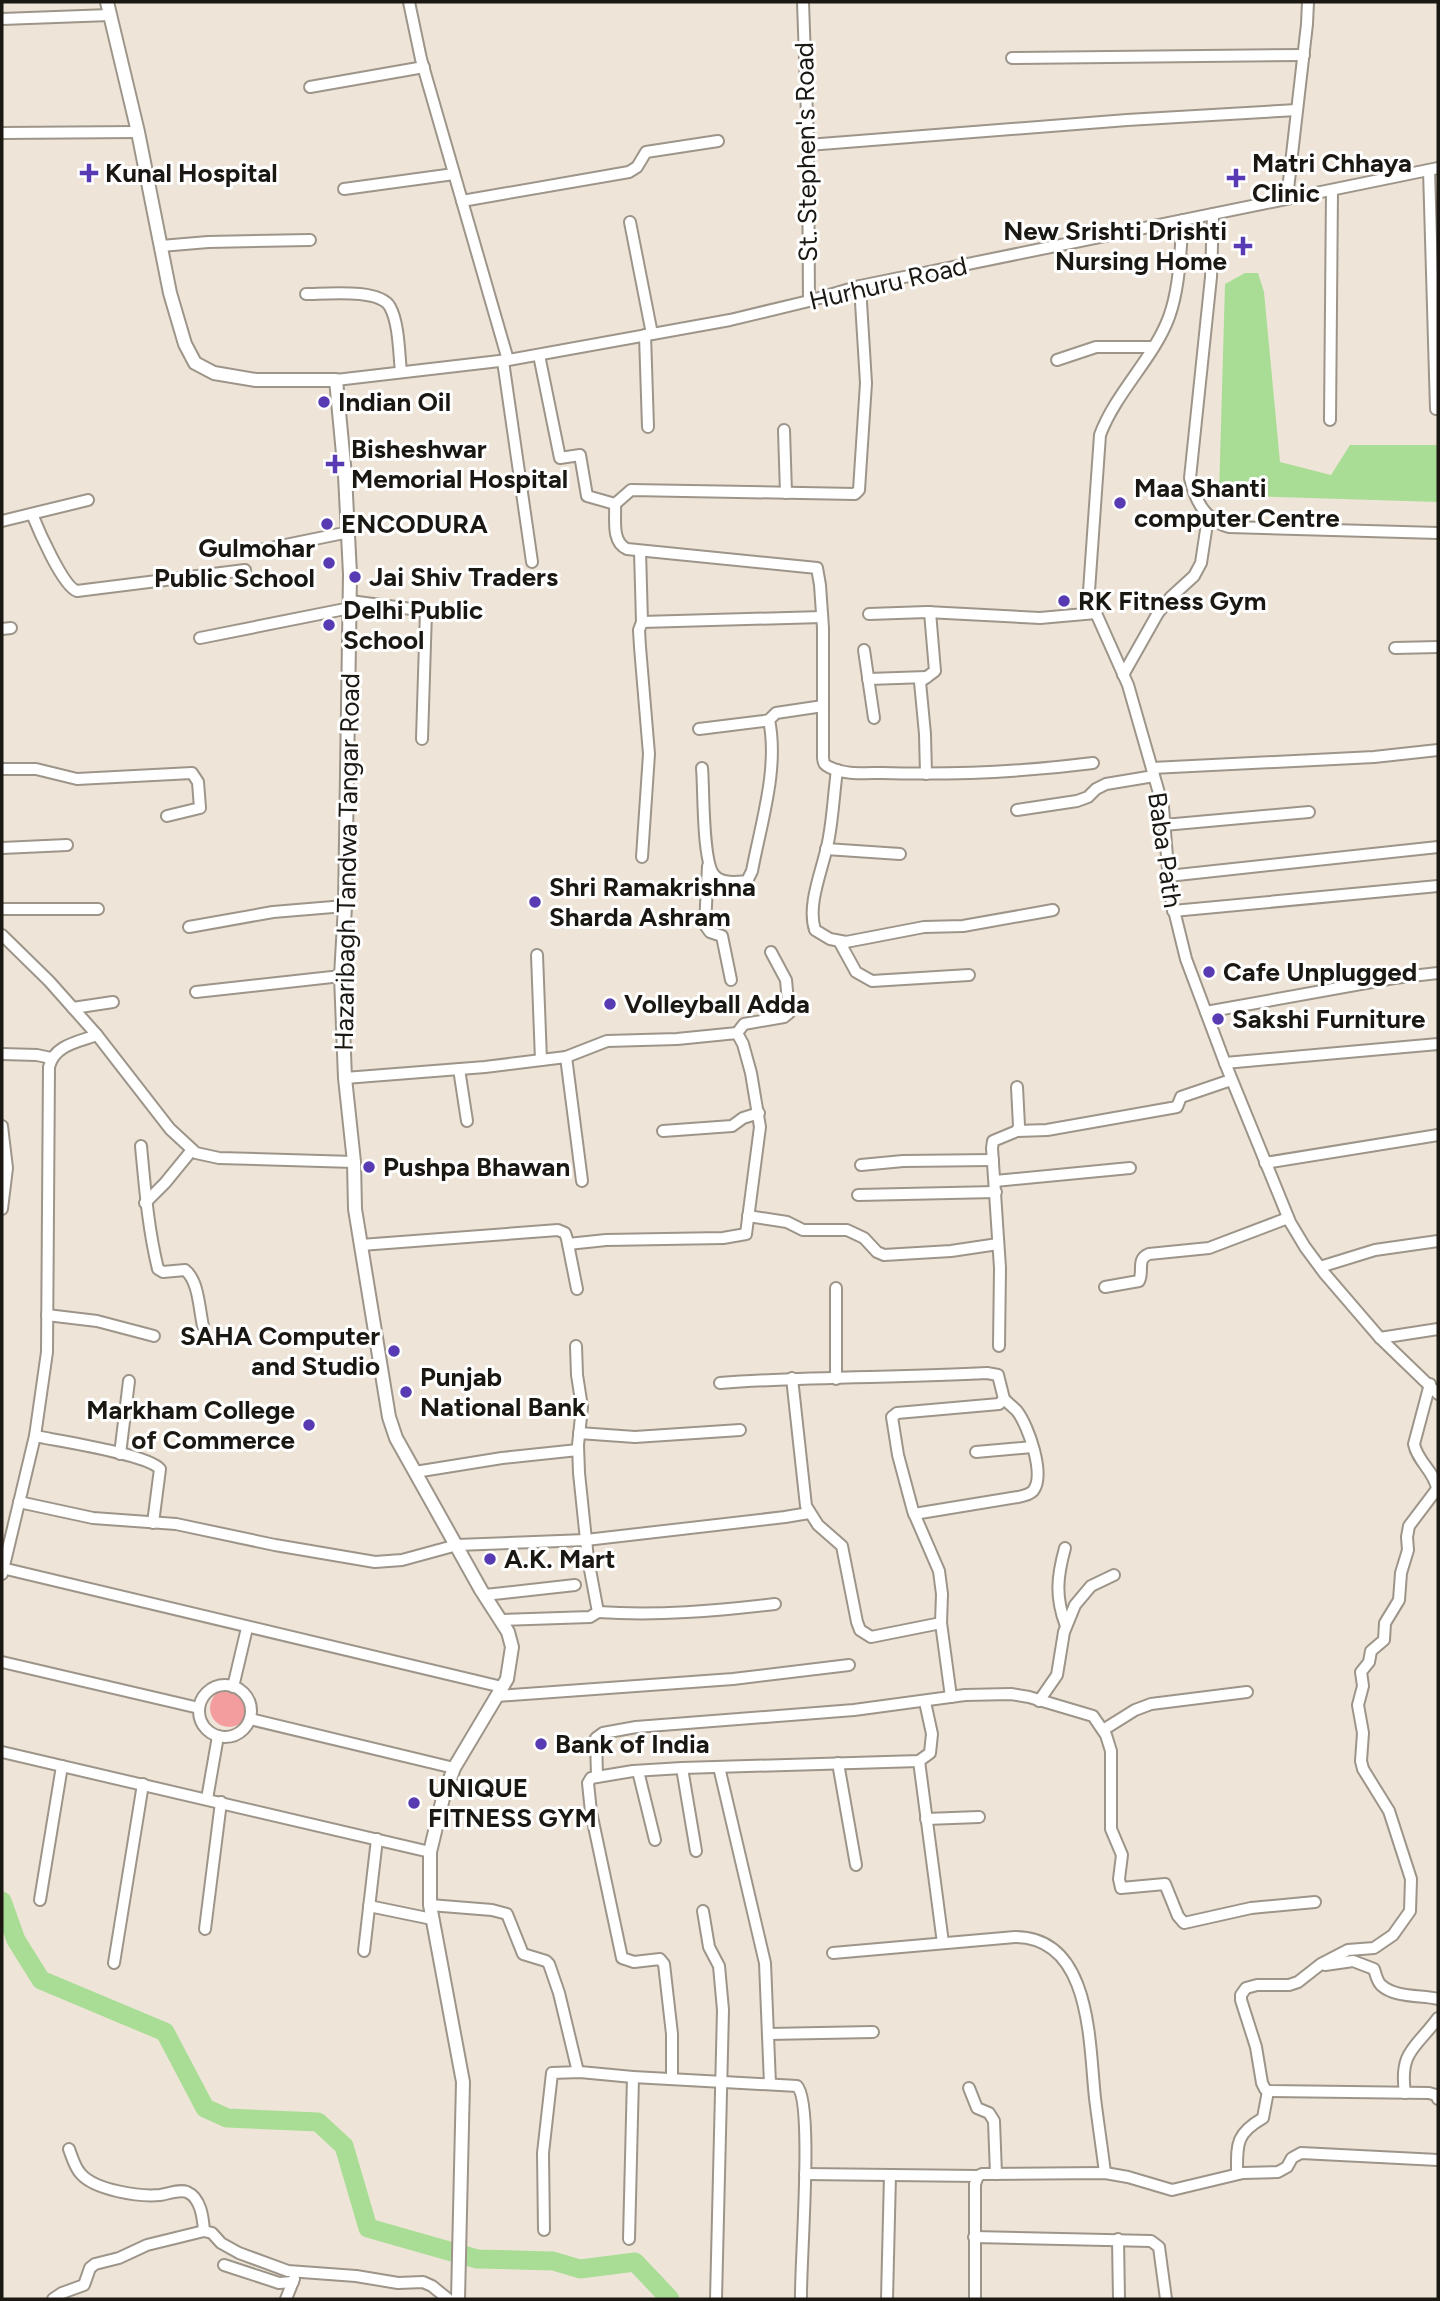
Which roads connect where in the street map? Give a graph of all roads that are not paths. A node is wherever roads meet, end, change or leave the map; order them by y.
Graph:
1 (409, 2) edge
2 (803, 2) edge
3 (1308, 2) edge
4 (109, 8) edge
5 (2, 19) edge
6 (1304, 55) junction
7 (1012, 58) dead end
8 (424, 67) junction
9 (310, 87) dead end
10 (1297, 110) junction
11 (138, 132) junction
12 (2, 133) edge
13 (718, 141) dead end
14 (808, 145) junction
15 (1433, 169) edge
16 (454, 174) junction
17 (344, 189) dead end
18 (1332, 191) junction
19 (1287, 198) junction
20 (462, 201) junction
21 (1213, 214) junction
22 (1183, 219) junction
23 (630, 222) dead end
24 (310, 240) dead end
25 (161, 246) junction
26 (860, 286) junction
27 (306, 294) dead end
28 (809, 302) junction
29 (649, 335) junction
30 (1152, 347) junction
31 (539, 355) junction
32 (1057, 360) dead end
33 (505, 361) junction
34 (401, 372) junction
35 (336, 380) junction
36 (1436, 409) dead end
37 (1330, 420) dead end
38 (648, 427) dead end
39 (784, 430) dead end
40 (786, 492) junction
41 (88, 500) dead end
42 (615, 504) junction
43 (32, 514) junction
44 (1208, 517) junction
45 (2, 521) edge
46 (349, 532) junction
47 (1438, 533) edge
48 (640, 551) junction
49 (251, 552) dead end
50 (532, 562) dead end
51 (245, 570) dead end
52 (350, 605) junction
53 (426, 611) junction
54 (930, 612) junction
55 (442, 613) dead end
56 (1096, 613) junction
57 (869, 614) dead end
58 (822, 617) junction
59 (642, 622) junction
60 (200, 638) dead end
61 (1438, 647) edge
62 (1395, 648) dead end
63 (864, 650) dead end
64 (1123, 675) junction
65 (927, 677) junction
66 (868, 679) junction
67 (823, 706) junction
68 (874, 718) dead end
69 (769, 720) junction
70 (699, 729) dead end
71 (422, 739) dead end
72 (1438, 750) edge
73 (1093, 763) dead end
74 (702, 768) dead end
75 (2, 769) edge
76 (837, 770) junction
77 (1153, 772) junction
78 (926, 774) junction
79 (1017, 810) dead end
80 (1309, 812) dead end
81 (167, 816) dead end
82 (1164, 825) junction
83 (68, 845) dead end
84 (1438, 847) edge
85 (2, 848) edge
86 (826, 849) junction
87 (900, 854) dead end
88 (642, 857) dead end
89 (708, 863) junction
90 (1168, 876) junction
91 (1438, 886) edge
92 (345, 906) junction
93 (2, 909) edge
94 (98, 909) dead end
95 (1053, 910) dead end
96 (1173, 911) junction
97 (189, 927) dead end
98 (2, 935) edge
99 (839, 941) junction
100 (771, 952) dead end
101 (537, 955) dead end
102 (1438, 973) edge
103 (969, 975) dead end
104 (341, 976) junction
105 (732, 980) dead end
106 (196, 992) dead end
107 (113, 1002) dead end
108 (73, 1008) junction
109 (1206, 1012) junction
110 (737, 1033) junction
111 (97, 1035) junction
112 (1438, 1044) edge
113 (2, 1054) edge
114 (566, 1057) junction
115 (51, 1058) junction
116 (541, 1060) junction
117 (1224, 1063) junction
118 (460, 1069) junction
119 (345, 1078) junction
120 (1231, 1080) junction
121 (1017, 1087) dead end
122 (759, 1113) junction
123 (467, 1121) dead end
124 (2, 1126) edge
125 (663, 1131) dead end
126 (1017, 1131) junction
127 (1438, 1135) edge
128 (141, 1146) dead end
129 (192, 1150) junction
130 (993, 1160) junction
131 (354, 1162) junction
132 (1265, 1163) junction
133 (861, 1165) dead end
134 (1130, 1168) dead end
135 (582, 1181) dead end
136 (995, 1186) junction
137 (858, 1195) dead end
138 (145, 1203) junction
139 (2, 1209) edge
140 (748, 1216) junction
141 (1288, 1218) junction
142 (1438, 1241) edge
143 (568, 1244) junction
144 (998, 1244) junction
145 (361, 1245) junction
146 (1320, 1267) junction
147 (1105, 1287) dead end
148 (836, 1288) dead end
149 (577, 1289) dead end
150 (47, 1315) junction
151 (203, 1326) dead end
152 (1438, 1328) edge
153 (154, 1336) dead end
154 (1380, 1338) junction
155 (576, 1346) dead end
156 (999, 1346) dead end
157 (792, 1378) junction
158 (836, 1378) junction
159 (129, 1381) dead end
160 (720, 1383) dead end
161 (1436, 1391) edge
162 (1004, 1399) junction
163 (740, 1430) dead end
164 (579, 1433) junction
165 (35, 1436) junction
166 (1032, 1447) junction
167 (578, 1450) junction
168 (976, 1452) dead end
169 (120, 1454) junction
170 (415, 1472) junction
171 (19, 1502) junction
172 (809, 1513) junction
173 (914, 1514) junction
174 (153, 1523) junction
175 (586, 1540) junction
176 (457, 1545) junction
177 (1065, 1548) dead end
178 (2, 1570) edge
179 (1114, 1575) dead end
180 (575, 1585) dead end
181 (485, 1595) junction
182 (775, 1604) dead end
183 (598, 1612) junction
184 (500, 1620) junction
185 (941, 1623) junction
186 (1066, 1626) junction
187 (247, 1628) junction
188 (2, 1662) edge
189 (849, 1665) dead end
190 (233, 1687) junction
191 (499, 1692) junction
192 (1247, 1692) dead end
193 (951, 1697) junction
194 (1039, 1701) junction
195 (925, 1702) junction
196 (199, 1708) junction
197 (250, 1719) junction
198 (1103, 1730) junction
199 (218, 1736) junction
200 (2, 1752) edge
201 (919, 1761) junction
202 (838, 1763) junction
203 (62, 1766) junction
204 (719, 1767) junction
205 (454, 1768) junction
206 (682, 1768) junction
207 (638, 1771) junction
208 (597, 1777) junction
209 (144, 1784) junction
210 (207, 1798) junction
211 (221, 1802) junction
212 (979, 1817) dead end
213 (926, 1819) junction
214 (377, 1839) junction
215 (655, 1840) dead end
216 (696, 1851) dead end
217 (430, 1852) junction
218 (856, 1865) dead end
219 (40, 1900) dead end
220 (1315, 1902) dead end
221 (430, 1905) junction
222 (369, 1906) junction
223 (703, 1911) dead end
224 (432, 1919) junction
225 (205, 1929) dead end
226 (943, 1943) junction
227 (364, 1951) dead end
228 (834, 1953) dead end
229 (114, 1963) dead end
230 (1319, 1966) junction
231 (1438, 1999) edge
232 (1438, 2018) edge
233 (873, 2032) dead end
234 (768, 2034) junction
235 (578, 2072) junction
236 (634, 2077) junction
237 (672, 2078) junction
238 (722, 2082) junction
239 (770, 2084) junction
240 (969, 2088) dead end
241 (1268, 2091) junction
242 (1405, 2092) junction
243 (1438, 2099) edge
244 (69, 2149) dead end
245 (1438, 2160) edge
246 (1105, 2173) junction
247 (805, 2174) junction
248 (996, 2174) junction
249 (1237, 2174) junction
250 (890, 2175) junction
251 (978, 2176) junction
252 (544, 2230) dead end
253 (204, 2231) junction
254 (974, 2237) junction
255 (629, 2239) dead end
256 (1118, 2239) junction
257 (223, 2265) dead end
258 (294, 2277) junction
259 (53, 2299) edge
260 (286, 2299) edge
261 (448, 2299) edge
262 (458, 2299) edge
263 (716, 2299) edge
264 (801, 2299) edge
265 (887, 2299) edge
266 (975, 2299) edge
267 (1119, 2299) edge
268 (1166, 2299) edge

1 - 8 street
2 - 14 street, St. Stephen's Road
3 - 6 street
4 - 5 street
4 - 11 main road
6 - 7 street
6 - 10 street
8 - 9 street
8 - 16 street
10 - 14 street
10 - 19 street
11 - 12 street
11 - 25 main road
13 - 20 street
14 - 28 street, St. Stephen's Road
15 - 18 street, Hurhuru Road
15 - 36 street
16 - 17 street
16 - 20 street
18 - 19 street, Hurhuru Road
18 - 37 street
19 - 21 street, Hurhuru Road
20 - 33 street
21 - 22 street, Hurhuru Road
21 - 44 street
22 - 26 street, Hurhuru Road
22 - 30 street, Baba Path
23 - 29 street
24 - 25 street
25 - 35 main road
26 - 28 street, Hurhuru Road
26 - 40 street
27 - 34 street
28 - 29 street, Hurhuru Road
29 - 31 street, Hurhuru Road
29 - 38 street
30 - 32 street
30 - 56 street, Baba Path
31 - 33 street, Hurhuru Road
31 - 42 street
33 - 34 street, Hurhuru Road
33 - 50 street
34 - 35 street, Hurhuru Road
35 - 46 main road, Hazaribagh Tandwa Tangar Road
39 - 40 street
40 - 42 street
41 - 43 street
42 - 48 street
43 - 45 street
43 - 51 street
44 - 47 street
44 - 64 street
46 - 49 street
46 - 52 main road, Hazaribagh Tandwa Tangar Road
48 - 58 street
48 - 59 street
52 - 53 street
52 - 60 street
52 - 92 main road, Hazaribagh Tandwa Tangar Road
53 - 55 street
53 - 71 street
54 - 56 street
54 - 57 street
54 - 65 street
56 - 64 street, Baba Path
58 - 59 street
58 - 67 street
59 - 88 street
61 - 62 street
63 - 66 street
64 - 77 street, Baba Path
65 - 66 street
65 - 78 street
66 - 68 street
67 - 69 street
67 - 76 street
69 - 70 street
69 - 89 street
72 - 77 street
73 - 78 street
74 - 89 street
75 - 81 street
76 - 78 street
76 - 86 street
77 - 79 street
77 - 82 street, Baba Path
80 - 82 street
82 - 90 street, Baba Path
83 - 85 street
84 - 90 street
86 - 87 street
86 - 99 street
89 - 105 street
90 - 96 street, Baba Path
91 - 96 street
92 - 97 street
92 - 104 main road, Hazaribagh Tandwa Tangar Road
93 - 94 street
95 - 99 street
96 - 109 street, Baba Path
98 - 108 street
99 - 103 street
100 - 110 street
101 - 116 street
102 - 109 street
104 - 106 street
104 - 119 main road, Hazaribagh Tandwa Tangar Road
107 - 108 street
108 - 111 street
109 - 117 street, Baba Path
110 - 114 street
110 - 122 street
111 - 115 street
111 - 129 street
112 - 117 street
113 - 115 street
114 - 116 street
114 - 135 street
115 - 150 street
116 - 118 street
117 - 120 street, Baba Path
118 - 119 street
118 - 123 street
119 - 131 main road, Hazaribagh Tandwa Tangar Road
120 - 126 street
120 - 132 street, Baba Path
121 - 126 street
122 - 125 street
122 - 140 street
124 - 139 street
126 - 130 street
127 - 132 street
128 - 138 street
129 - 131 street
129 - 138 street
130 - 133 street
130 - 136 street
131 - 145 main road, Hazaribagh Tandwa Tangar Road
132 - 141 street, Baba Path
134 - 136 street
136 - 137 street
136 - 144 street
138 - 151 street
140 - 143 street
140 - 144 street
141 - 146 street, Baba Path
141 - 147 street
142 - 146 street
143 - 145 street
143 - 149 street
144 - 156 street
145 - 170 main road, Hazaribagh Tandwa Tangar Road
146 - 154 street, Baba Path
148 - 158 street
150 - 153 street
150 - 165 street
152 - 154 street
154 - 161 street, Baba Path
155 - 164 street
157 - 158 street
157 - 160 street
157 - 172 street
158 - 162 street
159 - 169 street
161 - 230 street
162 - 166 street
162 - 173 street
163 - 164 street
164 - 167 street
165 - 169 street
165 - 171 street
166 - 168 street
166 - 173 street
167 - 170 street
167 - 175 street
169 - 174 street
170 - 176 main road, Hazaribagh Tandwa Tangar Road
171 - 174 street
171 - 178 street
172 - 175 street
172 - 185 street
173 - 185 street
174 - 176 street
175 - 176 street
175 - 183 street
176 - 181 main road, Hazaribagh Tandwa Tangar Road
177 - 186 street
178 - 187 street
179 - 186 street
180 - 181 street
181 - 184 main road, Hazaribagh Tandwa Tangar Road
182 - 183 street
183 - 184 street
184 - 191 main road, Hazaribagh Tandwa Tangar Road
185 - 193 street
186 - 194 street
187 - 190 street
187 - 191 street
188 - 196 street
189 - 191 street
190 - 196 street
190 - 197 street
191 - 205 main road, Hazaribagh Tandwa Tangar Road
192 - 198 street
193 - 194 street
193 - 195 street
194 - 198 street
195 - 201 street
195 - 208 street
196 - 199 street
197 - 199 street
197 - 205 street
198 - 220 street
199 - 210 street
200 - 203 street
201 - 202 street
201 - 213 street
202 - 204 street
202 - 218 street
203 - 209 street
203 - 219 street
204 - 206 street
204 - 234 street
205 - 217 main road, Hazaribagh Tandwa Tangar Road
206 - 207 street
206 - 216 street
207 - 208 street
207 - 215 street
208 - 237 street
209 - 210 street
209 - 229 street
210 - 211 street
211 - 214 street
211 - 225 street
212 - 213 street
213 - 226 street
214 - 217 street
214 - 222 street
217 - 221 main road, Hazaribagh Tandwa Tangar Road
221 - 224 main road, Hazaribagh Tandwa Tangar Road
221 - 235 street
222 - 224 street
222 - 227 street
223 - 238 street
224 - 262 main road, Hazaribagh Tandwa Tangar Road
226 - 228 street
226 - 246 street
230 - 231 street
230 - 241 street
232 - 242 street
233 - 234 street
234 - 239 street
235 - 236 street
235 - 252 street
236 - 237 street
236 - 255 street
237 - 238 street
238 - 239 street
238 - 263 street
239 - 247 street
240 - 248 street
241 - 242 street
241 - 249 street
242 - 243 street
244 - 253 street
245 - 249 street
246 - 248 street
246 - 249 street
247 - 250 street
247 - 264 street
248 - 251 street
250 - 251 street
250 - 265 street
251 - 254 street
253 - 258 street
253 - 259 street
254 - 256 street
254 - 266 street
256 - 267 street
256 - 268 street
257 - 258 street
258 - 260 street
258 - 261 street

